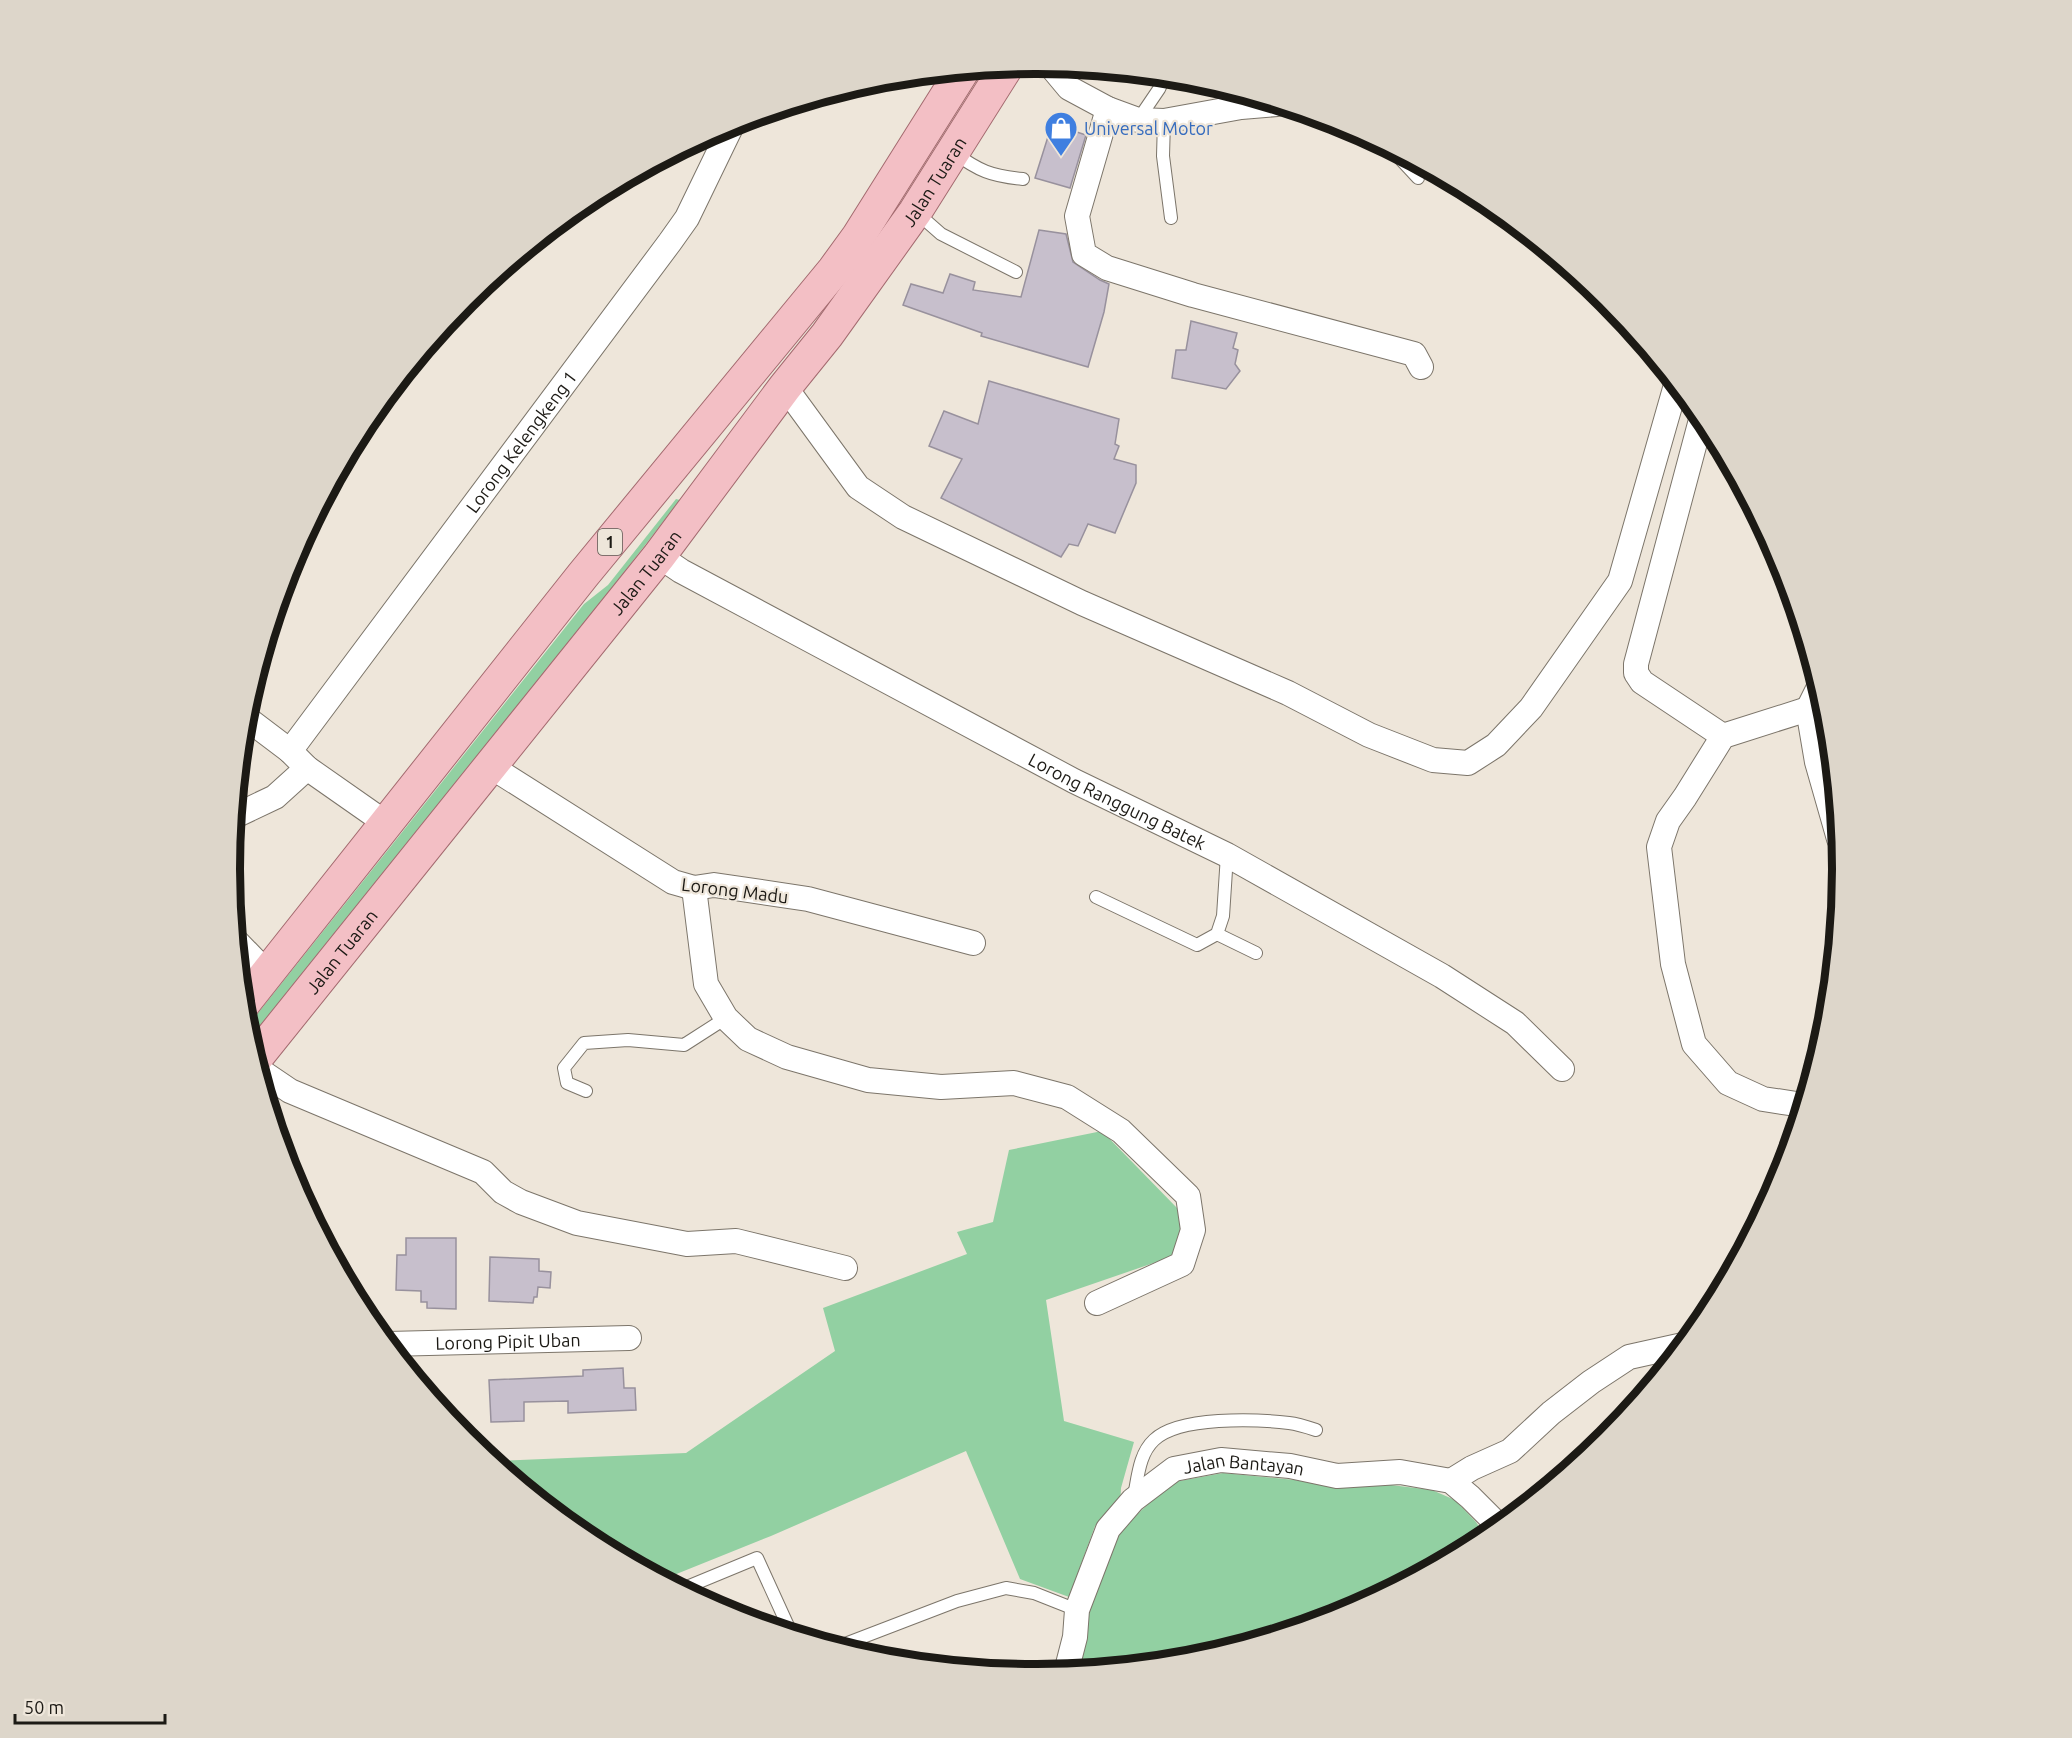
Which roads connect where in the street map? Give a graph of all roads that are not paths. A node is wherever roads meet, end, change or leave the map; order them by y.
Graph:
1 (1058, 74) edge
2 (1001, 75) edge
3 (958, 77) edge
4 (1161, 84) edge
5 (1257, 106) edge
6 (1108, 109) junction
7 (1138, 120) junction
8 (1164, 121) junction
9 (726, 137) edge
10 (952, 152) junction
11 (1407, 166) edge
12 (1418, 178) dead end
13 (1023, 179) dead end
14 (915, 212) junction
15 (1171, 218) dead end
16 (1016, 272) dead end
17 (1421, 367) dead end
18 (785, 387) junction
19 (1674, 395) edge
20 (1698, 429) edge
21 (690, 515) junction
22 (659, 556) junction
23 (583, 575) junction
24 (1813, 700) edge
25 (1808, 710) junction
26 (254, 724) edge
27 (1723, 736) junction
28 (290, 751) junction
29 (490, 766) junction
30 (307, 768) junction
31 (1829, 803) edge
32 (242, 812) edge
33 (387, 824) junction
34 (1227, 855) junction
35 (694, 888) junction
36 (1096, 897) dead end
37 (1217, 934) junction
38 (973, 943) dead end
39 (245, 950) edge
40 (1256, 953) dead end
41 (267, 974) junction
42 (251, 994) edge
43 (726, 1018) junction
44 (262, 1050) edge
45 (1562, 1069) dead end
46 (268, 1076) edge
47 (586, 1090) dead end
48 (1795, 1104) edge
49 (845, 1268) dead end
50 (1098, 1303) dead end
51 (629, 1338) dead end
52 (398, 1344) edge
53 (1671, 1348) edge
54 (1316, 1430) dead end
55 (1450, 1481) junction
56 (1134, 1500) junction
57 (1493, 1520) edge
58 (691, 1585) edge
59 (1077, 1611) junction
60 (787, 1624) edge
61 (851, 1642) edge
62 (1068, 1663) edge

1 - 6 street
2 - 10 main road, Jalan Tuaran
3 - 23 main road, Jalan Tuaran / 1
4 - 7 lane
5 - 8 street
6 - 7 street
6 - 17 street
7 - 8 street
8 - 15 lane
9 - 28 street, Lorong Kelengkeng 1
10 - 13 lane
10 - 14 main road, Jalan Tuaran
11 - 12 lane
14 - 16 lane
14 - 18 main road, Jalan Tuaran
18 - 19 street
18 - 21 main road, Jalan Tuaran
20 - 27 street
21 - 22 main road, Jalan Tuaran
21 - 23 main road
22 - 29 main road, Jalan Tuaran
22 - 34 street, Lorong Ranggung Batek
23 - 33 main road, Jalan Tuaran / 1
24 - 25 street
25 - 27 street
25 - 31 street
26 - 28 street
27 - 48 street
28 - 30 street
29 - 35 street, Lorong Madu
29 - 44 main road, Jalan Tuaran
30 - 32 street
30 - 33 street
33 - 41 main road, Jalan Tuaran / 1
34 - 37 lane
34 - 45 street, Lorong Ranggung Batek
35 - 38 street, Lorong Madu
35 - 43 street
36 - 37 lane
37 - 40 lane
39 - 41 street
41 - 42 main road, Jalan Tuaran / 1
43 - 47 lane
43 - 50 street
46 - 49 street
51 - 52 street, Lorong Pipit Uban
53 - 55 street
54 - 56 lane
55 - 56 street, Jalan Bantayan
55 - 57 street, Jalan Bantayan
56 - 59 street, Jalan Bantayan
58 - 60 lane
59 - 61 lane
59 - 62 street, Jalan Bantayan

